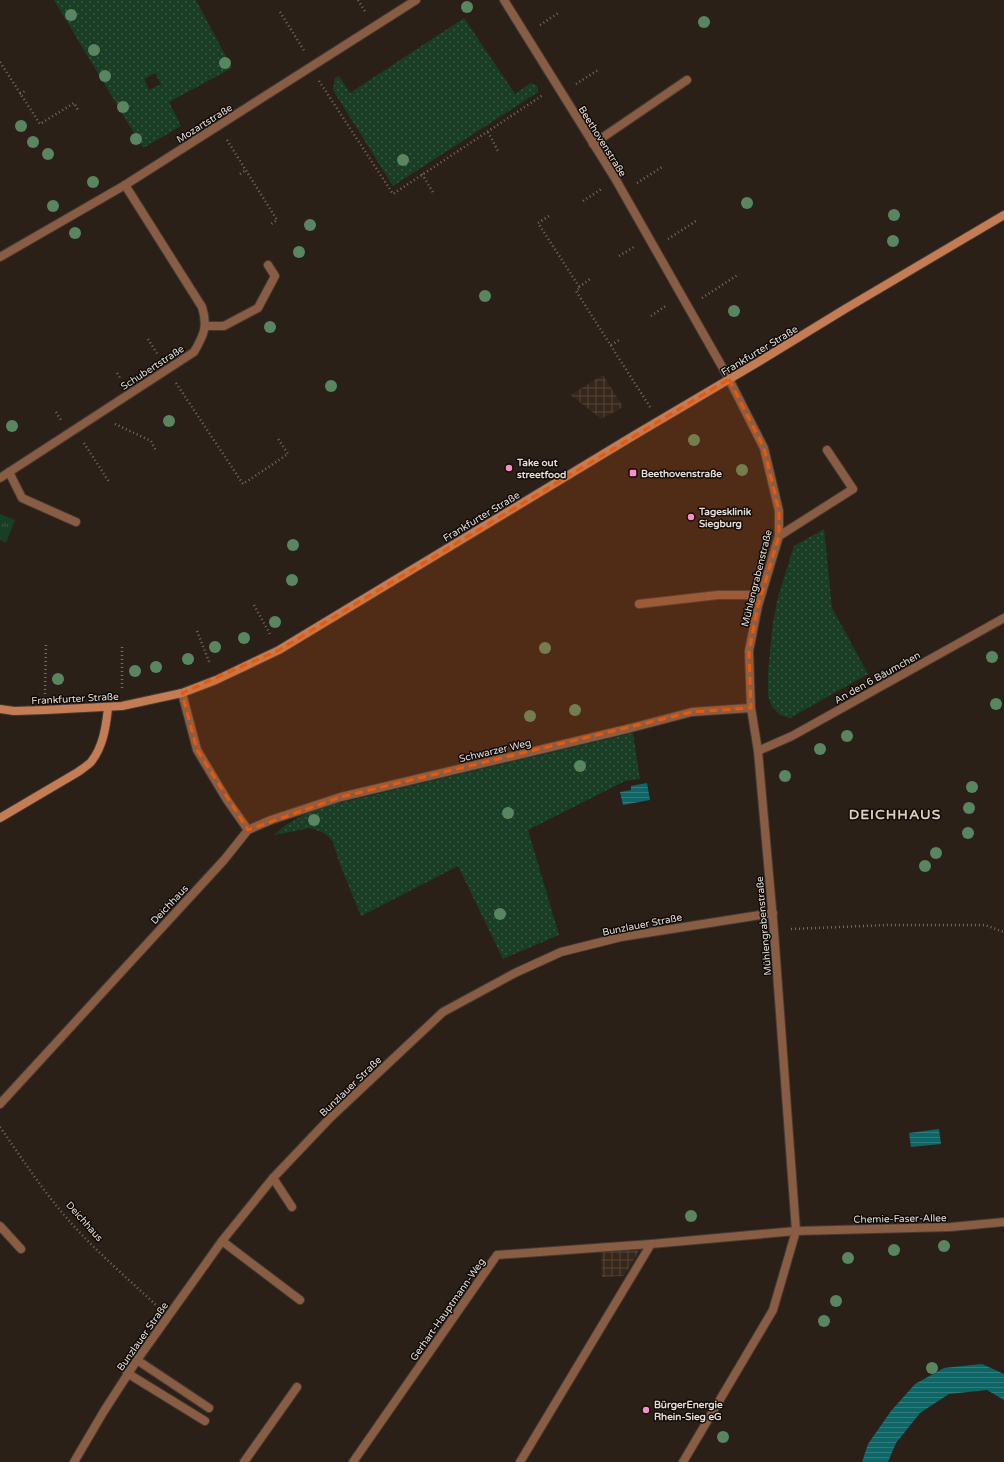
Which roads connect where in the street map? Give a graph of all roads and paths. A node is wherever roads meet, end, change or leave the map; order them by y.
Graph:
1 (416, 0) edge
2 (504, 0) edge
3 (280, 12) dead end
4 (560, 12) dead end
5 (526, 35) junction
6 (0, 62) edge
7 (312, 67) junction
8 (598, 70) dead end
9 (687, 80) dead end
10 (557, 86) junction
11 (27, 90) dead end
12 (562, 93) junction
13 (20, 94) junction
14 (78, 110) dead end
15 (218, 126) junction
16 (488, 132) junction
17 (593, 144) junction
18 (499, 153) dead end
19 (662, 167) dead end
20 (246, 170) junction
21 (240, 174) dead end
22 (422, 174) junction
23 (616, 180) junction
24 (125, 185) junction
25 (623, 193) junction
26 (434, 194) dead end
27 (583, 201) dead end
28 (1004, 215) edge
29 (549, 216) dead end
30 (696, 221) dead end
31 (271, 224) dead end
32 (654, 248) junction
33 (0, 258) edge
34 (268, 265) dead end
35 (739, 274) dead end
36 (590, 279) dead end
37 (579, 286) junction
38 (688, 307) junction
39 (206, 326) junction
40 (621, 339) dead end
41 (611, 345) junction
42 (168, 369) junction
43 (729, 379) junction
44 (106, 409) junction
45 (658, 422) junction
46 (75, 429) junction
47 (277, 437) dead end
48 (827, 450) dead end
49 (156, 451) dead end
50 (9, 472) junction
51 (0, 478) edge
52 (109, 482) dead end
53 (76, 522) dead end
54 (779, 536) junction
55 (762, 595) junction
56 (639, 604) dead end
57 (254, 605) dead end
58 (1004, 618) edge
59 (197, 631) dead end
60 (46, 643) dead end
61 (122, 645) dead end
62 (279, 650) junction
63 (216, 680) junction
64 (182, 693) junction
65 (122, 706) junction
66 (108, 708) junction
67 (751, 708) junction
68 (0, 709) edge
69 (44, 710) junction
70 (758, 751) junction
71 (0, 818) edge
72 (248, 830) junction
73 (772, 913) junction
74 (774, 931) junction
75 (1004, 932) edge
76 (0, 1104) edge
77 (0, 1127) edge
78 (273, 1178) junction
79 (292, 1207) dead end
80 (1004, 1222) edge
81 (0, 1226) edge
82 (796, 1231) junction
83 (222, 1241) junction
84 (651, 1244) junction
85 (21, 1249) dead end
86 (300, 1300) dead end
87 (168, 1316) junction
88 (137, 1360) junction
89 (127, 1373) junction
90 (297, 1387) dead end
91 (209, 1408) dead end
92 (205, 1421) dead end
93 (685, 1461) edge
94 (74, 1462) edge
95 (244, 1462) edge
96 (353, 1462) edge
97 (520, 1462) edge

1 - 7 street, Mozartstraße
2 - 5 street, Beethovenstraße
3 - 7 path
4 - 5 path
5 - 10 street, Beethovenstraße
6 - 13 path
7 - 15 street, Mozartstraße
7 - 22 path
8 - 12 path
9 - 17 street
10 - 12 street, Beethovenstraße
10 - 16 path
11 - 13 path
12 - 17 street, Beethovenstraße
13 - 14 path
15 - 20 path
15 - 24 street, Mozartstraße
16 - 18 path
16 - 22 path
17 - 23 street, Beethovenstraße
19 - 25 path
20 - 21 path
20 - 31 path
22 - 26 path
23 - 25 street, Beethovenstraße
23 - 27 path
24 - 33 street, Mozartstraße
24 - 39 street
25 - 32 street, Beethovenstraße
28 - 43 main road, Frankfurter Straße
29 - 37 path
30 - 32 path
32 - 38 street, Beethovenstraße
34 - 39 street
35 - 38 path
36 - 37 path
37 - 41 path
38 - 43 street, Beethovenstraße
39 - 42 street, Schubertstraße
40 - 41 path
41 - 45 path
42 - 44 street, Schubertstraße
42 - 47 path
43 - 45 main road, Frankfurter Straße
43 - 54 street, Mühlengrabenstraße
44 - 46 street, Schubertstraße
44 - 49 path
45 - 62 main road, Frankfurter Straße
46 - 50 street, Schubertstraße
46 - 52 path
48 - 54 street
50 - 51 street, Schubertstraße
50 - 53 street
54 - 55 street, Mühlengrabenstraße
55 - 56 street
55 - 67 street, Mühlengrabenstraße
57 - 62 path
58 - 70 street, An den 6 Bäumchen
59 - 63 path
60 - 69 path
61 - 65 path
62 - 63 main road, Frankfurter Straße
63 - 64 main road, Frankfurter Straße
64 - 65 main road, Frankfurter Straße
64 - 72 street
65 - 66 main road, Frankfurter Straße
66 - 69 main road, Frankfurter Straße
66 - 71 main road
67 - 70 street, Mühlengrabenstraße
67 - 72 street, Schwarzer Weg
68 - 69 main road, Frankfurter Straße
70 - 73 street, Mühlengrabenstraße
72 - 76 street, Deichhaus
73 - 74 street, Mühlengrabenstraße
73 - 78 street, Bunzlauer Straße
74 - 75 path
74 - 82 street, Mühlengrabenstraße
77 - 87 path, Deichhaus
78 - 79 street
78 - 83 street, Bunzlauer Straße
80 - 82 street, Chemie-Faser-Allee
81 - 85 street
82 - 84 street, Gerhart-Hauptmann-Weg
82 - 93 street, Mühlengrabenstraße
83 - 86 street
83 - 87 street, Bunzlauer Straße
84 - 96 street, Gerhart-Hauptmann-Weg
84 - 97 street
87 - 88 street, Bunzlauer Straße
88 - 89 street, Bunzlauer Straße
88 - 91 street
89 - 92 street
89 - 94 street, Bunzlauer Straße
90 - 95 street

